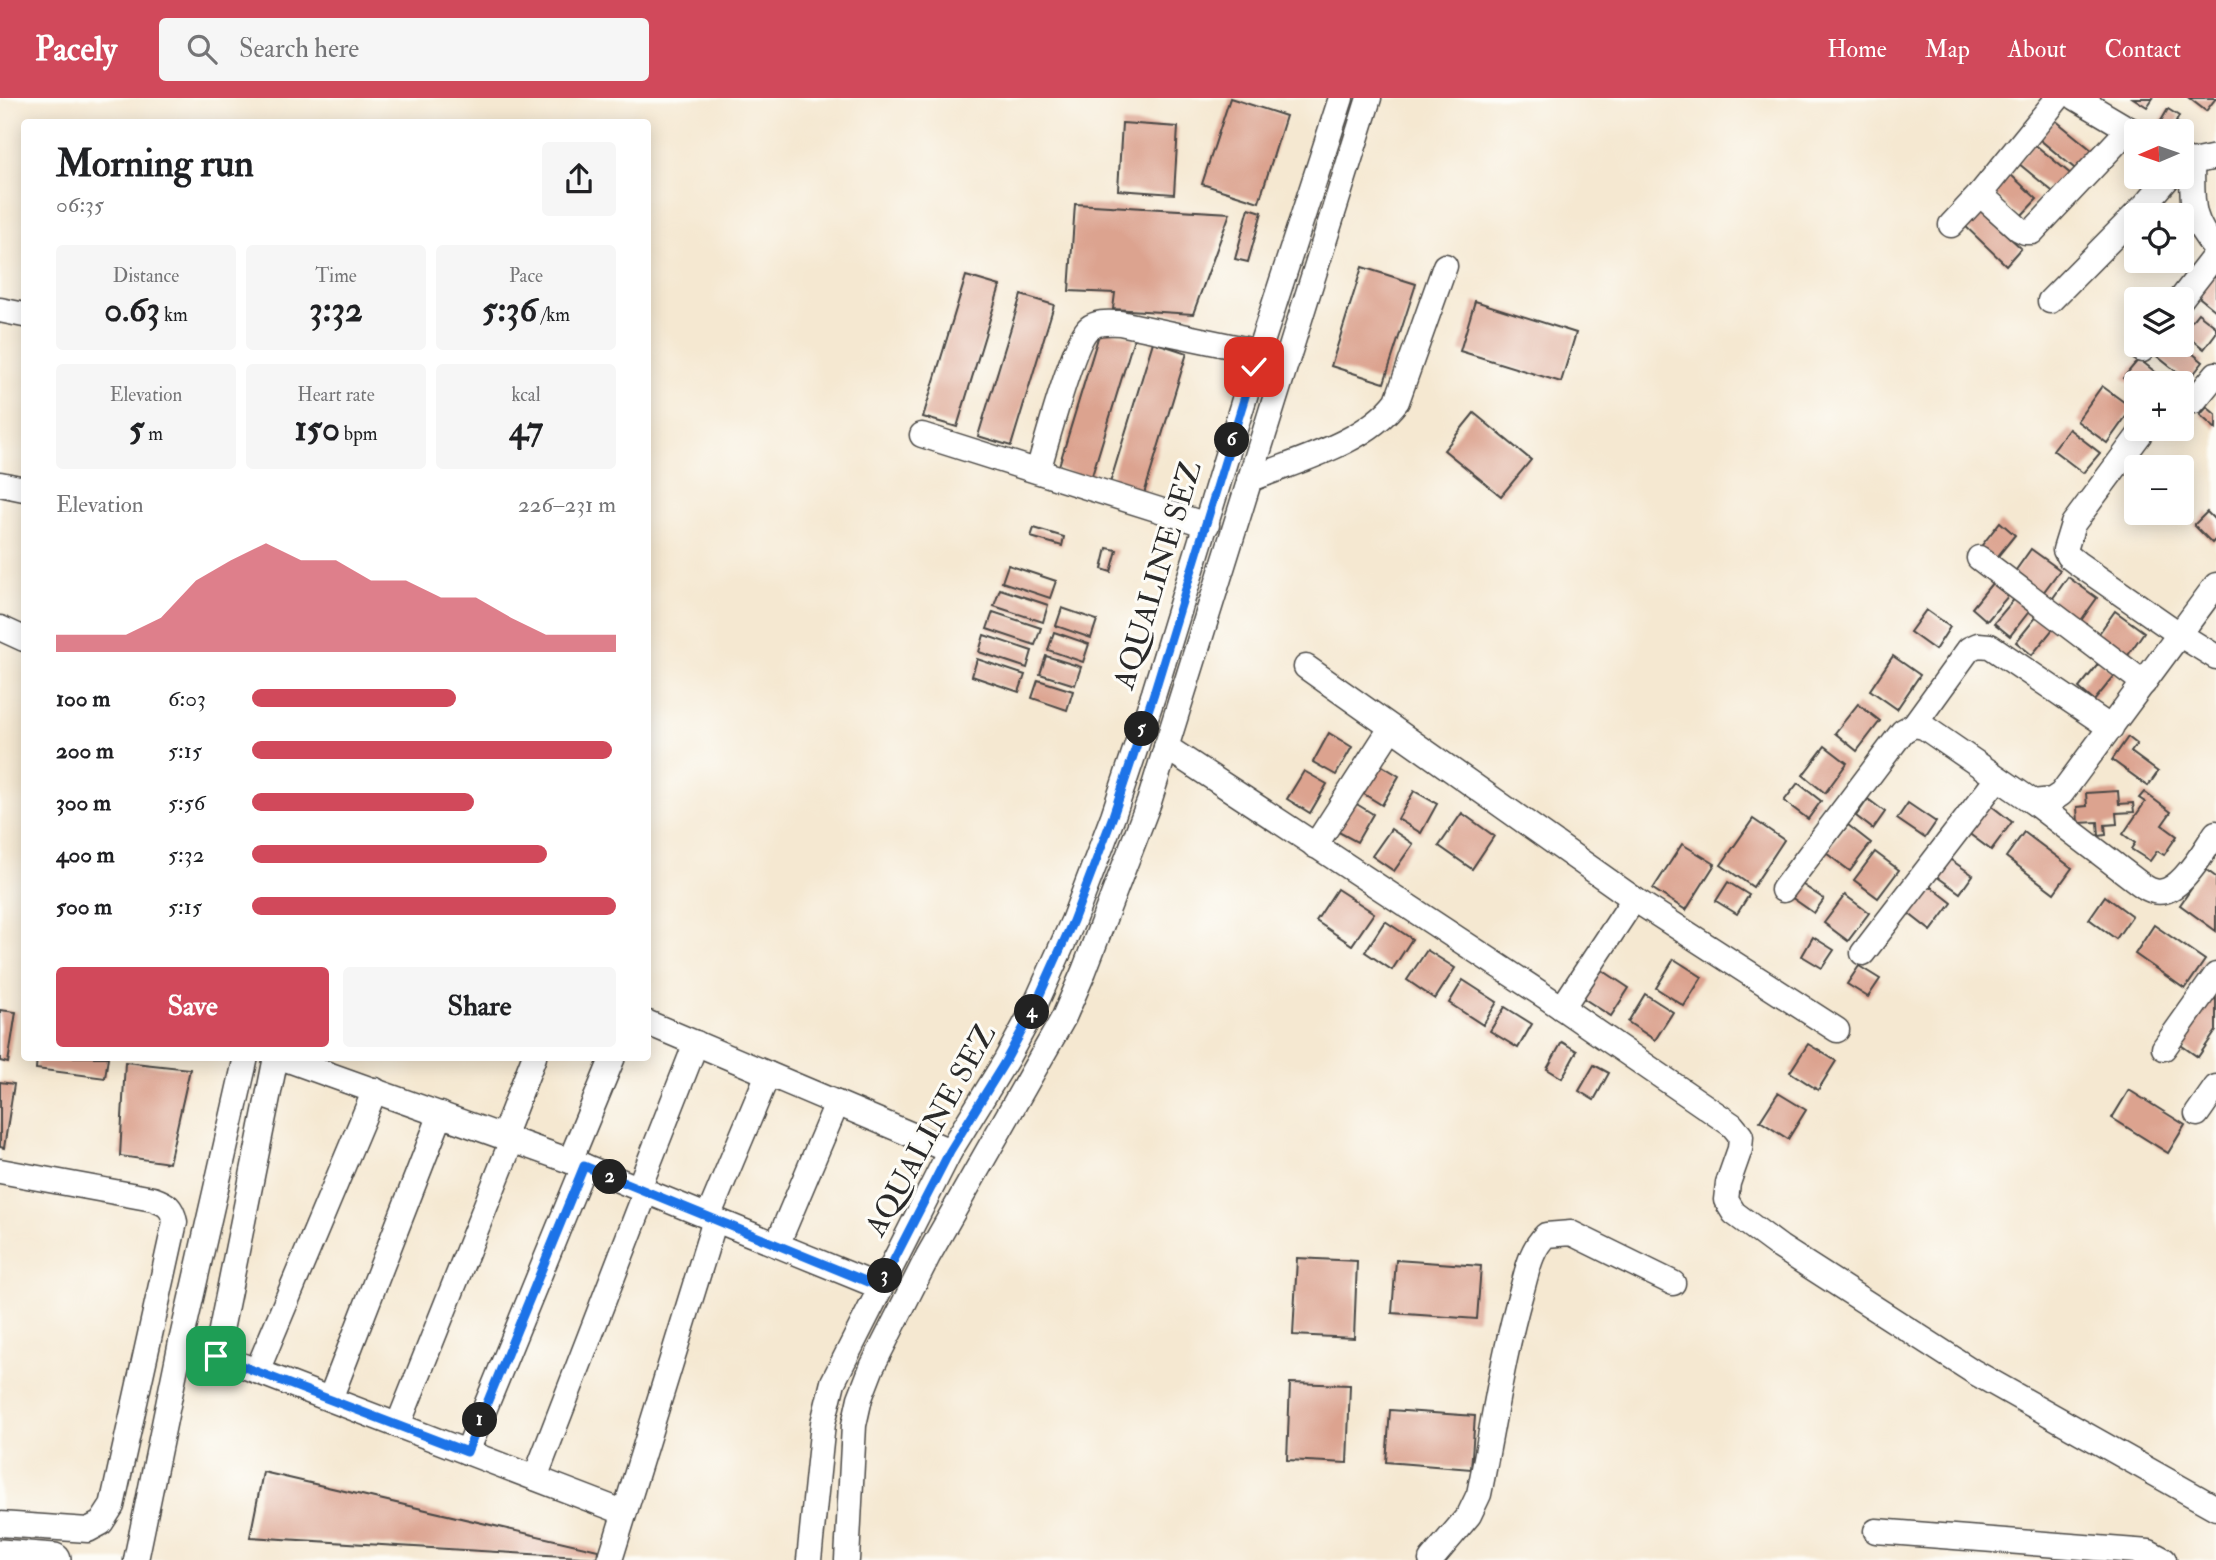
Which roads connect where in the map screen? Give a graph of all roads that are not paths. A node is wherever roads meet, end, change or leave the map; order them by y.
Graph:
1 (1341, 98) edge
2 (1369, 98) edge
3 (2058, 98) edge
4 (2076, 98) edge
5 (2124, 127) edge
6 (2124, 141) edge
7 (2161, 189) edge
8 (2192, 189) edge
9 (1980, 194) junction
10 (1951, 225) dead end
11 (2216, 248) edge
12 (2216, 254) edge
13 (1445, 266) dead end
14 (2190, 287) edge
15 (2050, 300) dead end
16 (0, 310) edge
17 (21, 314) edge
18 (1259, 352) junction
19 (2216, 374) edge
20 (2194, 401) dead end
21 (922, 435) dead end
22 (2135, 441) edge
23 (1038, 471) junction
24 (1249, 480) junction
25 (0, 484) edge
26 (21, 488) edge
27 (1207, 525) junction
28 (1979, 558) dead end
29 (2216, 585) edge
30 (0, 628) edge
31 (2179, 634) junction
32 (21, 638) edge
33 (2216, 657) edge
34 (1306, 667) dead end
35 (2144, 683) junction
36 (1914, 725) junction
37 (1391, 728) junction
38 (2111, 728) junction
39 (1166, 747) junction
40 (1997, 779) junction
41 (2033, 802) junction
42 (2216, 833) edge
43 (1315, 846) junction
44 (1783, 890) dead end
45 (1634, 899) junction
46 (1863, 953) dead end
47 (2216, 975) edge
48 (1562, 1008) junction
49 (651, 1024) edge
50 (1837, 1030) dead end
51 (696, 1043) junction
52 (2164, 1048) dead end
53 (245, 1061) edge
54 (277, 1061) edge
55 (290, 1061) edge
56 (533, 1061) edge
57 (612, 1061) edge
58 (768, 1074) junction
59 (375, 1090) junction
60 (2215, 1092) edge
61 (837, 1103) junction
62 (441, 1114) junction
63 (2197, 1114) dead end
64 (507, 1139) junction
65 (950, 1151) junction
66 (577, 1164) junction
67 (0, 1171) edge
68 (642, 1189) junction
69 (711, 1218) junction
70 (776, 1245) junction
71 (1673, 1283) dead end
72 (880, 1287) junction
73 (181, 1342) junction
74 (216, 1356) junction
75 (257, 1371) junction
76 (330, 1399) junction
77 (398, 1426) junction
78 (467, 1452) junction
79 (535, 1478) junction
80 (2216, 1508) edge
81 (623, 1512) junction
82 (0, 1524) edge
83 (1876, 1531) dead end
84 (0, 1556) edge
85 (54, 1560) edge
86 (136, 1560) edge
87 (610, 1560) edge
88 (809, 1560) edge
89 (847, 1560) edge
90 (1431, 1560) edge
91 (2164, 1560) edge

1 - 18 street, AQUALINE SEZ
2 - 24 street
3 - 9 street
4 - 5 street
6 - 9 street
7 - 15 street
8 - 11 street
9 - 10 street
12 - 14 street
13 - 24 street
16 - 17 street
18 - 23 street
18 - 27 street, AQUALINE SEZ
19 - 20 street
21 - 23 street
22 - 31 street
23 - 27 street
24 - 39 street
25 - 26 street
27 - 65 street, AQUALINE SEZ
28 - 35 street
29 - 31 street
30 - 32 street
31 - 33 street
31 - 35 street
34 - 37 street
35 - 38 street
36 - 38 street
36 - 40 street
36 - 44 street
37 - 43 street
37 - 45 street
38 - 41 street
39 - 43 street
39 - 89 street
40 - 41 street
40 - 46 street
41 - 42 street
43 - 48 street
45 - 48 street
45 - 50 street
47 - 52 street
48 - 80 street
49 - 51 street
51 - 58 street
51 - 68 street
53 - 73 street
54 - 74 street
55 - 59 street
56 - 64 street
57 - 66 street
58 - 61 street
58 - 69 street
59 - 62 street
59 - 75 street
60 - 63 street
61 - 65 street
61 - 70 street
62 - 64 street
62 - 76 street
64 - 66 street
64 - 77 street
65 - 72 street, AQUALINE SEZ
66 - 68 street
66 - 78 street
67 - 82 street
68 - 69 street
68 - 79 street
69 - 70 street
69 - 81 street
70 - 72 street
71 - 90 street
72 - 88 street, AQUALINE SEZ
73 - 74 street
73 - 86 street
74 - 75 street
75 - 76 street
76 - 77 street
77 - 78 street
78 - 79 street
79 - 81 street
81 - 87 street
83 - 91 street
84 - 85 street

